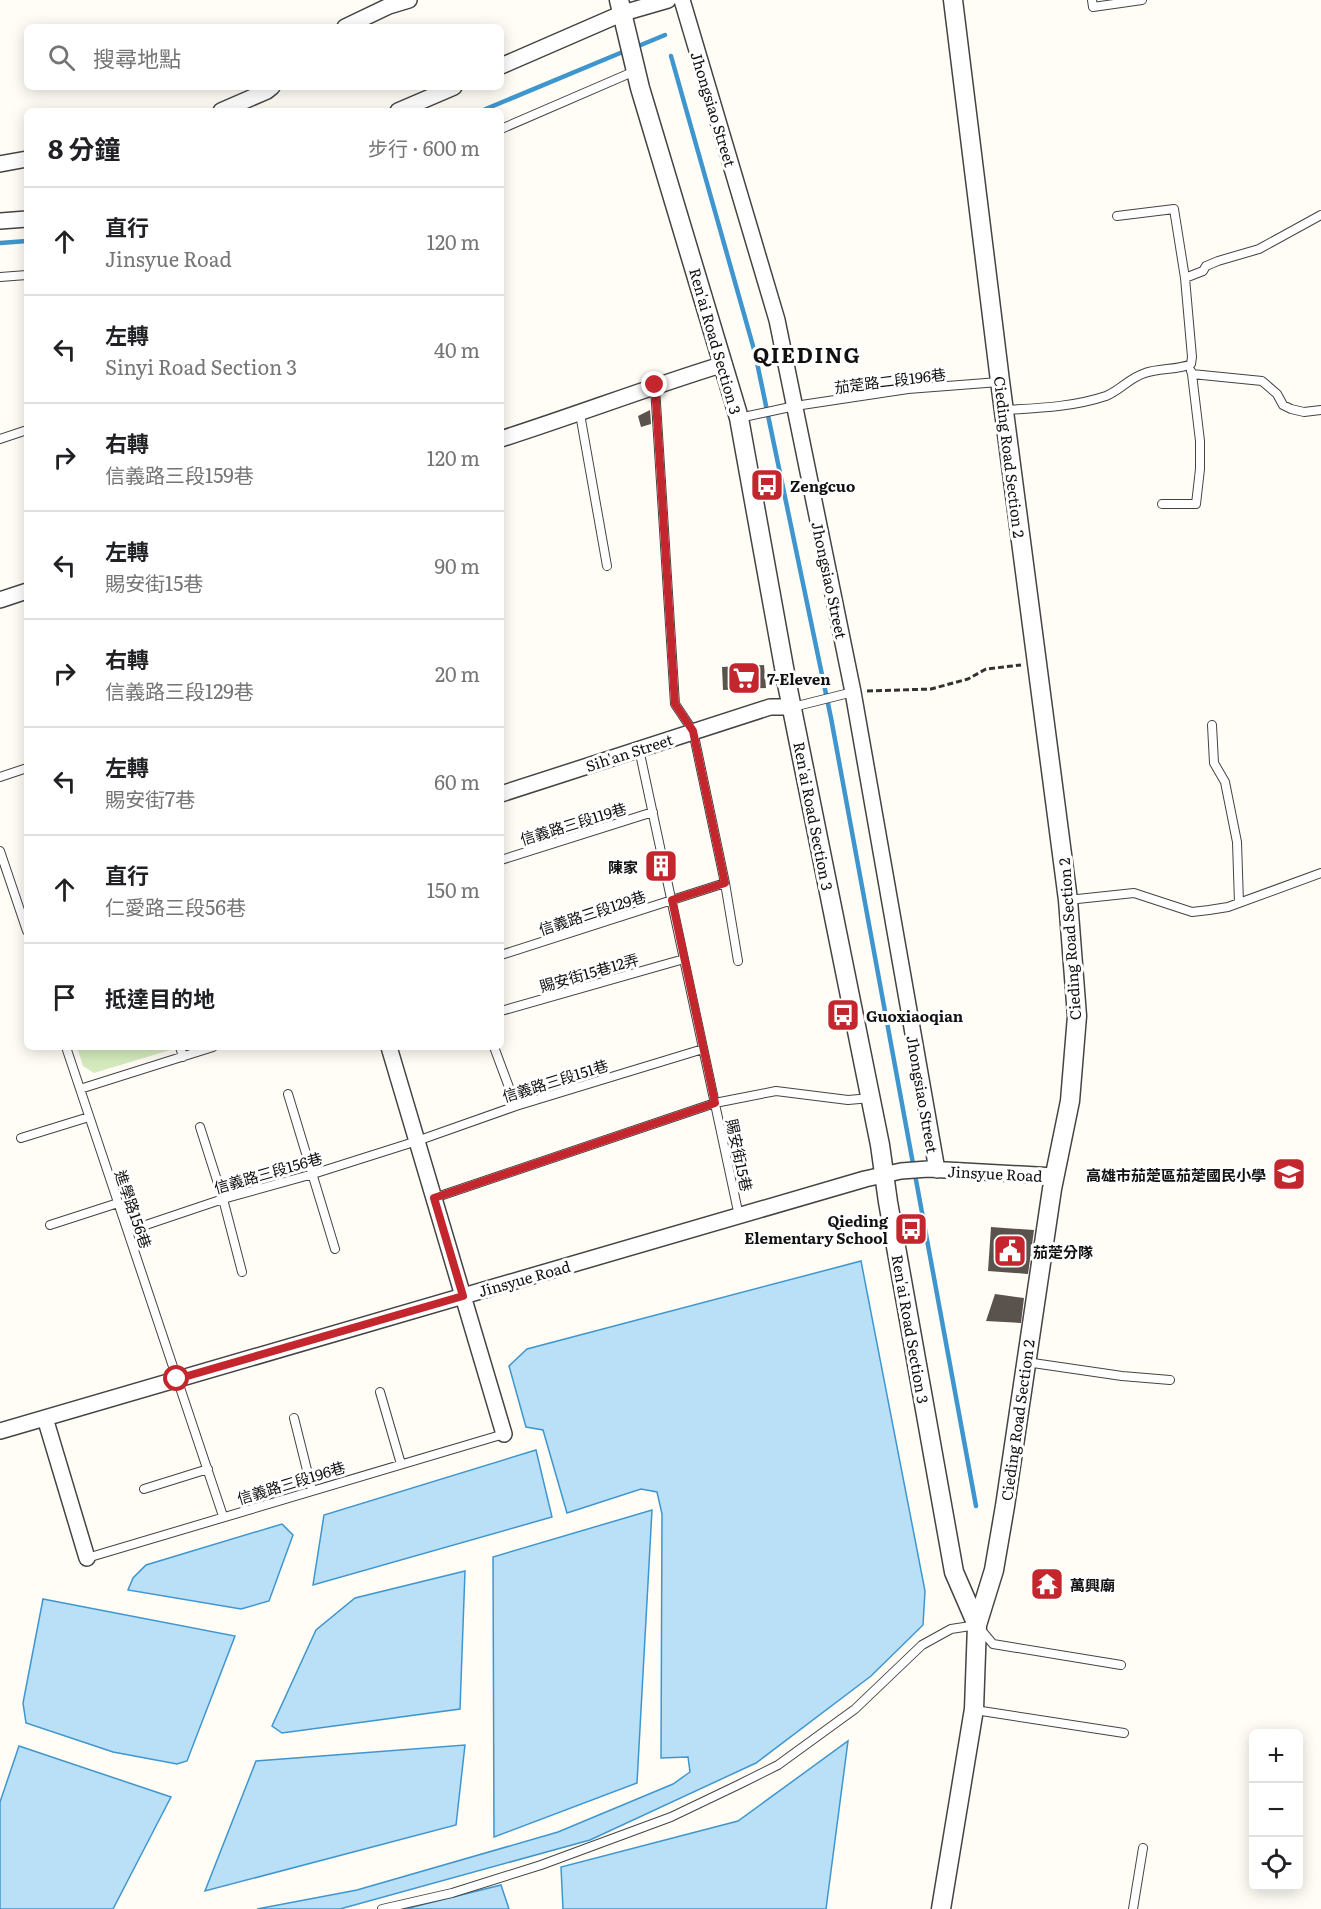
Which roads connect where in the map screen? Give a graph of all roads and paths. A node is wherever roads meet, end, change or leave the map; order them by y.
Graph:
1 (409, 0) edge
2 (668, 0) edge
3 (682, 0) edge
4 (953, 0) edge
5 (1092, 0) edge
6 (1142, 0) edge
7 (621, 7) edge
8 (351, 24) edge
9 (504, 65) edge
10 (635, 71) junction
11 (268, 90) edge
12 (447, 90) edge
13 (228, 108) edge
14 (405, 108) edge
15 (504, 128) edge
16 (24, 160) edge
17 (0, 164) edge
18 (1321, 215) edge
19 (1117, 216) dead end
20 (24, 219) edge
21 (0, 221) edge
22 (24, 275) edge
23 (0, 277) edge
24 (1185, 278) junction
25 (724, 364) junction
26 (1191, 364) junction
27 (1192, 374) junction
28 (1000, 381) junction
29 (655, 385) junction
30 (790, 408) junction
31 (1005, 410) junction
32 (1321, 410) edge
33 (580, 414) junction
34 (747, 416) junction
35 (24, 431) edge
36 (504, 438) edge
37 (0, 439) edge
38 (1162, 504) dead end
39 (607, 566) dead end
40 (24, 592) edge
41 (0, 600) edge
42 (1037, 663) junction
43 (847, 694) junction
44 (793, 707) junction
45 (1212, 724) dead end
46 (693, 731) junction
47 (639, 749) junction
48 (24, 769) edge
49 (0, 777) edge
50 (504, 793) edge
51 (653, 812) junction
52 (0, 851) edge
53 (504, 859) edge
54 (1321, 873) edge
55 (725, 883) junction
56 (672, 900) junction
57 (1068, 900) junction
58 (1239, 903) junction
59 (24, 923) edge
60 (504, 954) edge
61 (684, 959) junction
62 (738, 961) dead end
63 (504, 1010) edge
64 (703, 1048) junction
65 (67, 1050) edge
66 (181, 1050) edge
67 (204, 1050) edge
68 (390, 1050) edge
69 (495, 1050) edge
70 (183, 1057) junction
71 (80, 1089) junction
72 (288, 1094) dead end
73 (871, 1098) junction
74 (715, 1103) junction
75 (516, 1106) junction
76 (89, 1116) junction
77 (200, 1127) dead end
78 (21, 1138) dead end
79 (417, 1141) junction
80 (932, 1170) junction
81 (892, 1173) junction
82 (313, 1174) junction
83 (1055, 1176) junction
84 (434, 1198) junction
85 (223, 1199) junction
86 (118, 1203) junction
87 (739, 1216) junction
88 (50, 1225) dead end
89 (128, 1231) junction
90 (335, 1249) dead end
91 (242, 1272) dead end
92 (463, 1296) junction
93 (1026, 1362) junction
94 (177, 1379) junction
95 (1170, 1380) dead end
96 (380, 1392) dead end
97 (45, 1418) junction
98 (294, 1418) dead end
99 (0, 1431) edge
100 (504, 1434) joint
101 (401, 1464) junction
102 (208, 1468) junction
103 (144, 1490) dead end
104 (312, 1490) junction
105 (223, 1516) junction
106 (87, 1558) joint
107 (977, 1625) junction
108 (1121, 1665) dead end
109 (974, 1709) junction
110 (1124, 1732) dead end
111 (1143, 1848) dead end
112 (382, 1909) edge
113 (941, 1909) edge
114 (1133, 1909) edge

1 - 8 street
2 - 7 street
3 - 30 street, Jhongsiao Street
4 - 28 street, Cieding Road Section 2
5 - 6 lane
7 - 9 street
7 - 10 street, Ren'ai Road Section 3
10 - 15 lane
10 - 25 street, Ren'ai Road Section 3
11 - 13 street
12 - 14 street
16 - 17 street
18 - 24 lane
19 - 24 lane
20 - 21 street
22 - 23 lane
24 - 26 lane
25 - 29 street
25 - 34 street, Ren'ai Road Section 3
26 - 27 lane
26 - 31 lane
27 - 32 lane
27 - 38 lane
28 - 30 lane, 茄萣路二段196巷
28 - 31 street, Cieding Road Section 2
29 - 33 street
29 - 46 lane
30 - 34 lane, 茄萣路二段196巷
30 - 43 street, Jhongsiao Street
31 - 42 street, Cieding Road Section 2
33 - 36 street
33 - 39 lane
34 - 44 street, Ren'ai Road Section 3
35 - 37 lane
40 - 41 street
42 - 43 path
42 - 57 street, Cieding Road Section 2
43 - 44 lane
43 - 80 street, Jhongsiao Street
44 - 46 street, Sih'an Street
44 - 73 street, Ren'ai Road Section 3
45 - 58 lane
46 - 47 street, Sih'an Street
46 - 55 lane
47 - 50 street, Sih'an Street
47 - 51 lane, 賜安街15巷
48 - 49 lane
51 - 53 lane, 信義路三段119巷
51 - 56 lane, 賜安街15巷
52 - 59 lane
54 - 58 lane
55 - 56 lane, 信義路三段129巷
55 - 62 lane
56 - 60 lane, 信義路三段129巷
56 - 61 lane, 賜安街15巷
57 - 58 lane
57 - 83 street, Cieding Road Section 2
61 - 63 lane, 賜安街15巷12弄
61 - 64 lane, 賜安街15巷
64 - 74 lane, 賜安街15巷
64 - 75 lane, 信義路三段151巷
65 - 71 lane, 進學路156巷
66 - 70 lane
67 - 70 lane
68 - 79 street
69 - 75 lane
70 - 71 lane
71 - 76 lane, 進學路156巷
72 - 82 lane
73 - 74 lane
73 - 81 street, Ren'ai Road Section 3
74 - 84 lane
74 - 87 lane, 賜安街15巷
75 - 79 lane, 信義路三段151巷
76 - 78 lane
76 - 86 lane, 進學路156巷
77 - 85 lane
79 - 82 lane, 信義路三段156巷
79 - 84 street
80 - 81 street, Jinsyue Road
80 - 83 street, Jinsyue Road
81 - 87 street, Jinsyue Road
81 - 107 street, Ren'ai Road Section 3
82 - 85 lane, 信義路三段156巷
82 - 90 lane
83 - 93 street, Cieding Road Section 2
84 - 92 street
85 - 89 lane, 信義路三段156巷
85 - 91 lane
86 - 88 lane
86 - 89 lane, 進學路156巷
87 - 92 street, Jinsyue Road
89 - 94 lane, 進學路156巷
92 - 94 street, Jinsyue Road
92 - 100 street
93 - 95 lane
93 - 107 street, Cieding Road Section 2
94 - 97 street, Jinsyue Road
94 - 102 lane, 進學路156巷
96 - 101 lane
97 - 99 street, Jinsyue Road
97 - 106 street
98 - 104 lane
100 - 101 lane, 信義路三段196巷
101 - 104 lane, 信義路三段196巷
102 - 103 lane
102 - 105 lane, 進學路156巷
104 - 105 lane, 信義路三段196巷
105 - 106 lane, 信義路三段196巷
107 - 108 lane
107 - 109 street, Cieding Road Section 2
107 - 112 lane
109 - 110 lane
109 - 113 street, Cieding Road Section 2
111 - 114 lane

